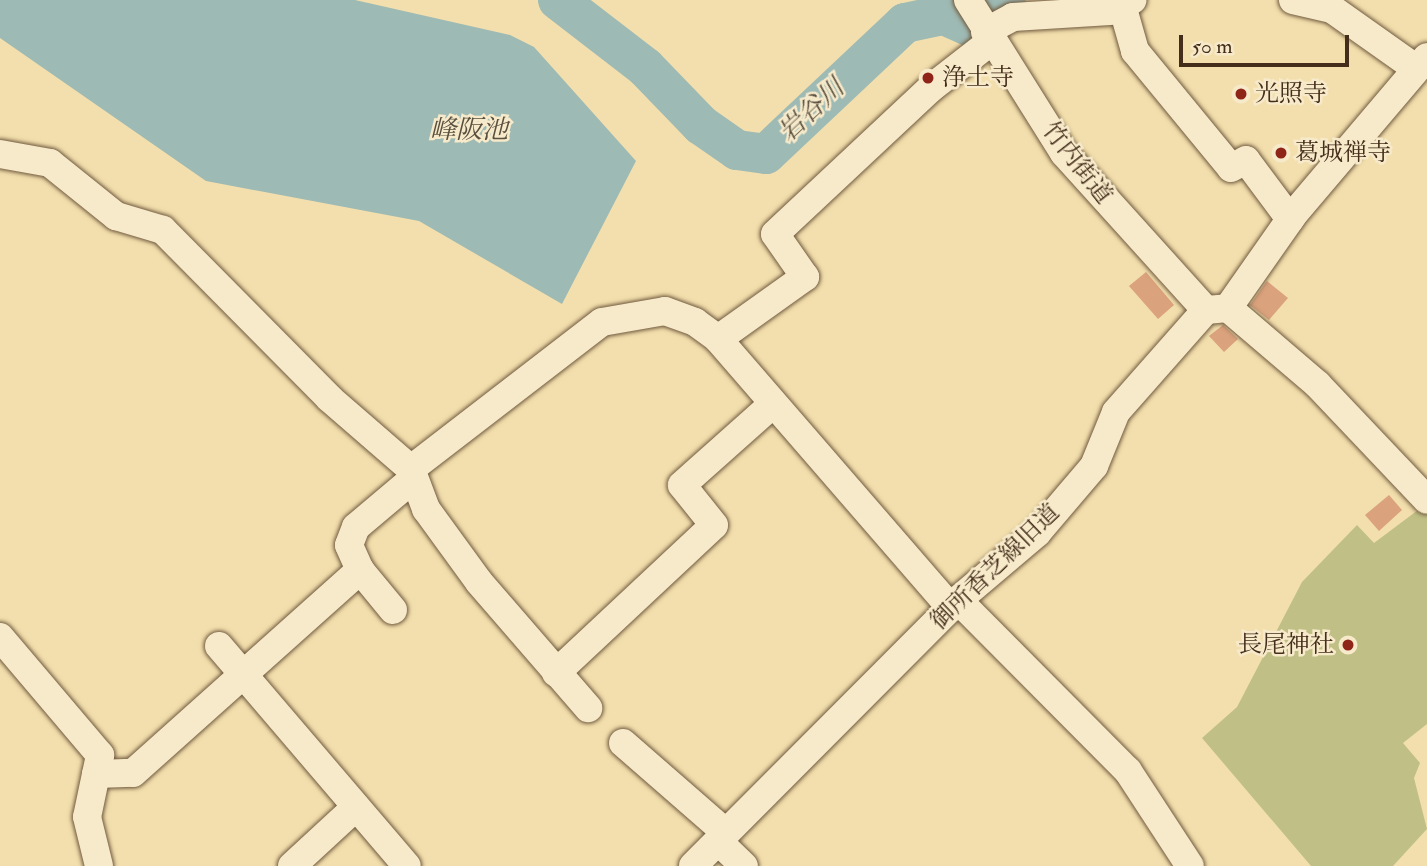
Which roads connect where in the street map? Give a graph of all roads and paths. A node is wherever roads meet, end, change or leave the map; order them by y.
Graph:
1 (1293, 0) edge
2 (1127, 3) edge
3 (980, 23) edge
4 (1420, 62) edge
5 (0, 154) edge
6 (1290, 219) junction
7 (1217, 309) junction
8 (718, 339) junction
9 (773, 404) junction
10 (413, 473) junction
11 (1427, 500) edge
12 (360, 570) junction
13 (954, 604) junction
14 (393, 610) dead end
15 (0, 637) edge
16 (219, 646) dead end
17 (556, 673) junction
18 (243, 674) junction
19 (588, 708) dead end
20 (623, 743) dead end
21 (96, 774) junction
22 (356, 807) junction
23 (722, 837) junction
24 (99, 866) edge
25 (292, 866) edge
26 (407, 866) edge
27 (693, 866) edge
28 (744, 866) edge
29 (1190, 866) edge

1 - 4 street
2 - 3 street
2 - 6 street
3 - 7 street, 竹内街道
3 - 8 street
4 - 6 street, 御所香芝線旧道
5 - 10 street
6 - 7 street, 御所香芝線旧道
7 - 11 street
7 - 13 street, 御所香芝線旧道
8 - 9 street
8 - 10 street
9 - 13 street
9 - 17 street
10 - 12 street
10 - 17 street
12 - 14 street
12 - 18 street
13 - 23 street, 御所香芝線旧道
13 - 29 street
15 - 21 street
16 - 18 street
17 - 19 street
18 - 21 street
18 - 22 street
20 - 23 street
21 - 24 street
22 - 25 street
22 - 26 street
23 - 27 street, 御所香芝線旧道
23 - 28 street

